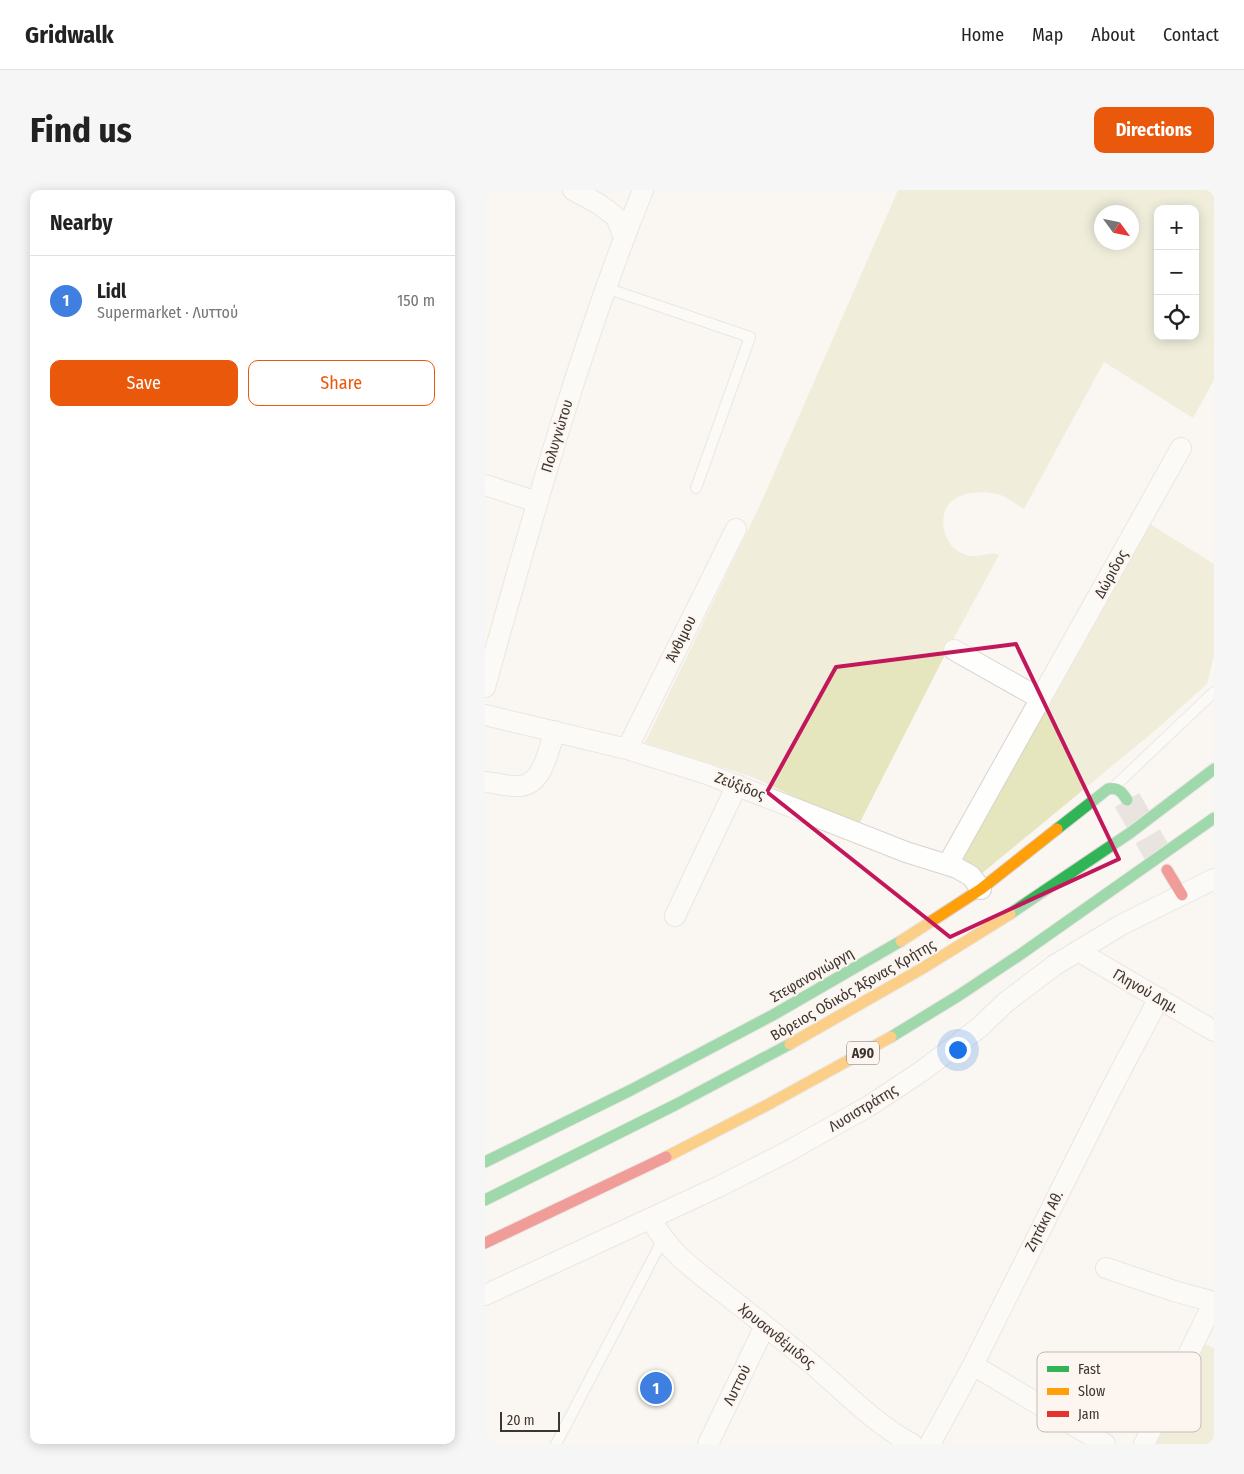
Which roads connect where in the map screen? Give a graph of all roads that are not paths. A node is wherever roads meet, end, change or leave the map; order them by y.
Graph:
1 (573, 190) edge
2 (643, 190) edge
3 (623, 237) junction
4 (606, 288) junction
5 (1181, 448) dead end
6 (485, 485) edge
7 (696, 488) dead end
8 (537, 502) junction
9 (736, 529) dead end
10 (954, 650) dead end
11 (485, 687) edge
12 (1214, 692) edge
13 (1041, 699) junction
14 (485, 715) edge
15 (555, 730) junction
16 (627, 749) junction
17 (1214, 769) edge
18 (485, 782) edge
19 (737, 785) junction
20 (1113, 788) junction
21 (1127, 800) tunnel mouth
22 (1214, 818) edge
23 (948, 864) junction
24 (1167, 870) tunnel mouth
25 (1214, 879) edge
26 (981, 889) junction
27 (1182, 895) junction
28 (675, 916) dead end
29 (1078, 951) junction
30 (1159, 998) junction
31 (1214, 1031) edge
32 (485, 1162) edge
33 (485, 1200) edge
34 (651, 1219) junction
35 (663, 1239) junction
36 (485, 1243) edge
37 (1106, 1268) dead end
38 (485, 1295) edge
39 (1214, 1302) edge
40 (765, 1326) junction
41 (1189, 1352) edge
42 (973, 1366) junction
43 (1037, 1404) edge
44 (1085, 1432) edge
45 (1150, 1432) edge
46 (556, 1444) edge
47 (708, 1444) edge
48 (912, 1444) edge
49 (930, 1444) edge
50 (1105, 1444) edge
51 (1144, 1444) edge

1 - 3 street
2 - 3 street, Πολυγνώτου
3 - 4 street, Πολυγνώτου
4 - 7 lane
4 - 8 street, Πολυγνώτου
5 - 13 street, Δώριδος
6 - 8 street
8 - 11 street, Πολυγνώτου
9 - 16 street, Άνθιμου
10 - 13 street
12 - 20 lane
13 - 23 street, Δώριδος
14 - 15 street, Ζεύξιδος
15 - 16 street, Ζεύξιδος
15 - 18 street
16 - 19 street, Ζεύξιδος
17 - 33 main road, Βόρειος Οδικός Άξονας Κρήτης
19 - 23 street, Ζεύξιδος
19 - 28 street
20 - 21 main road
20 - 26 main road, Στεφανογιώργη
22 - 36 main road, Α90
23 - 26 street, Ζεύξιδος
24 - 27 main road
25 - 27 street, Λυσιστράτης
26 - 32 main road, Στεφανογιώργη
27 - 29 street, Λυσιστράτης
29 - 30 street, Γληνού Δημ.
29 - 34 street, Λυσιστράτης
30 - 31 street, Γληνού Δημ.
30 - 42 street, Ζητάκη Αθ.
34 - 35 street, Χρυσανθέμιδος
34 - 38 street, Λυσιστράτης
35 - 40 street, Χρυσανθέμιδος
35 - 46 lane
37 - 39 street
39 - 41 street
40 - 47 street, Λυττού
40 - 48 street, Χρυσανθέμιδος
42 - 43 street
42 - 49 street, Ζητάκη Αθ.
44 - 50 street
45 - 51 street

